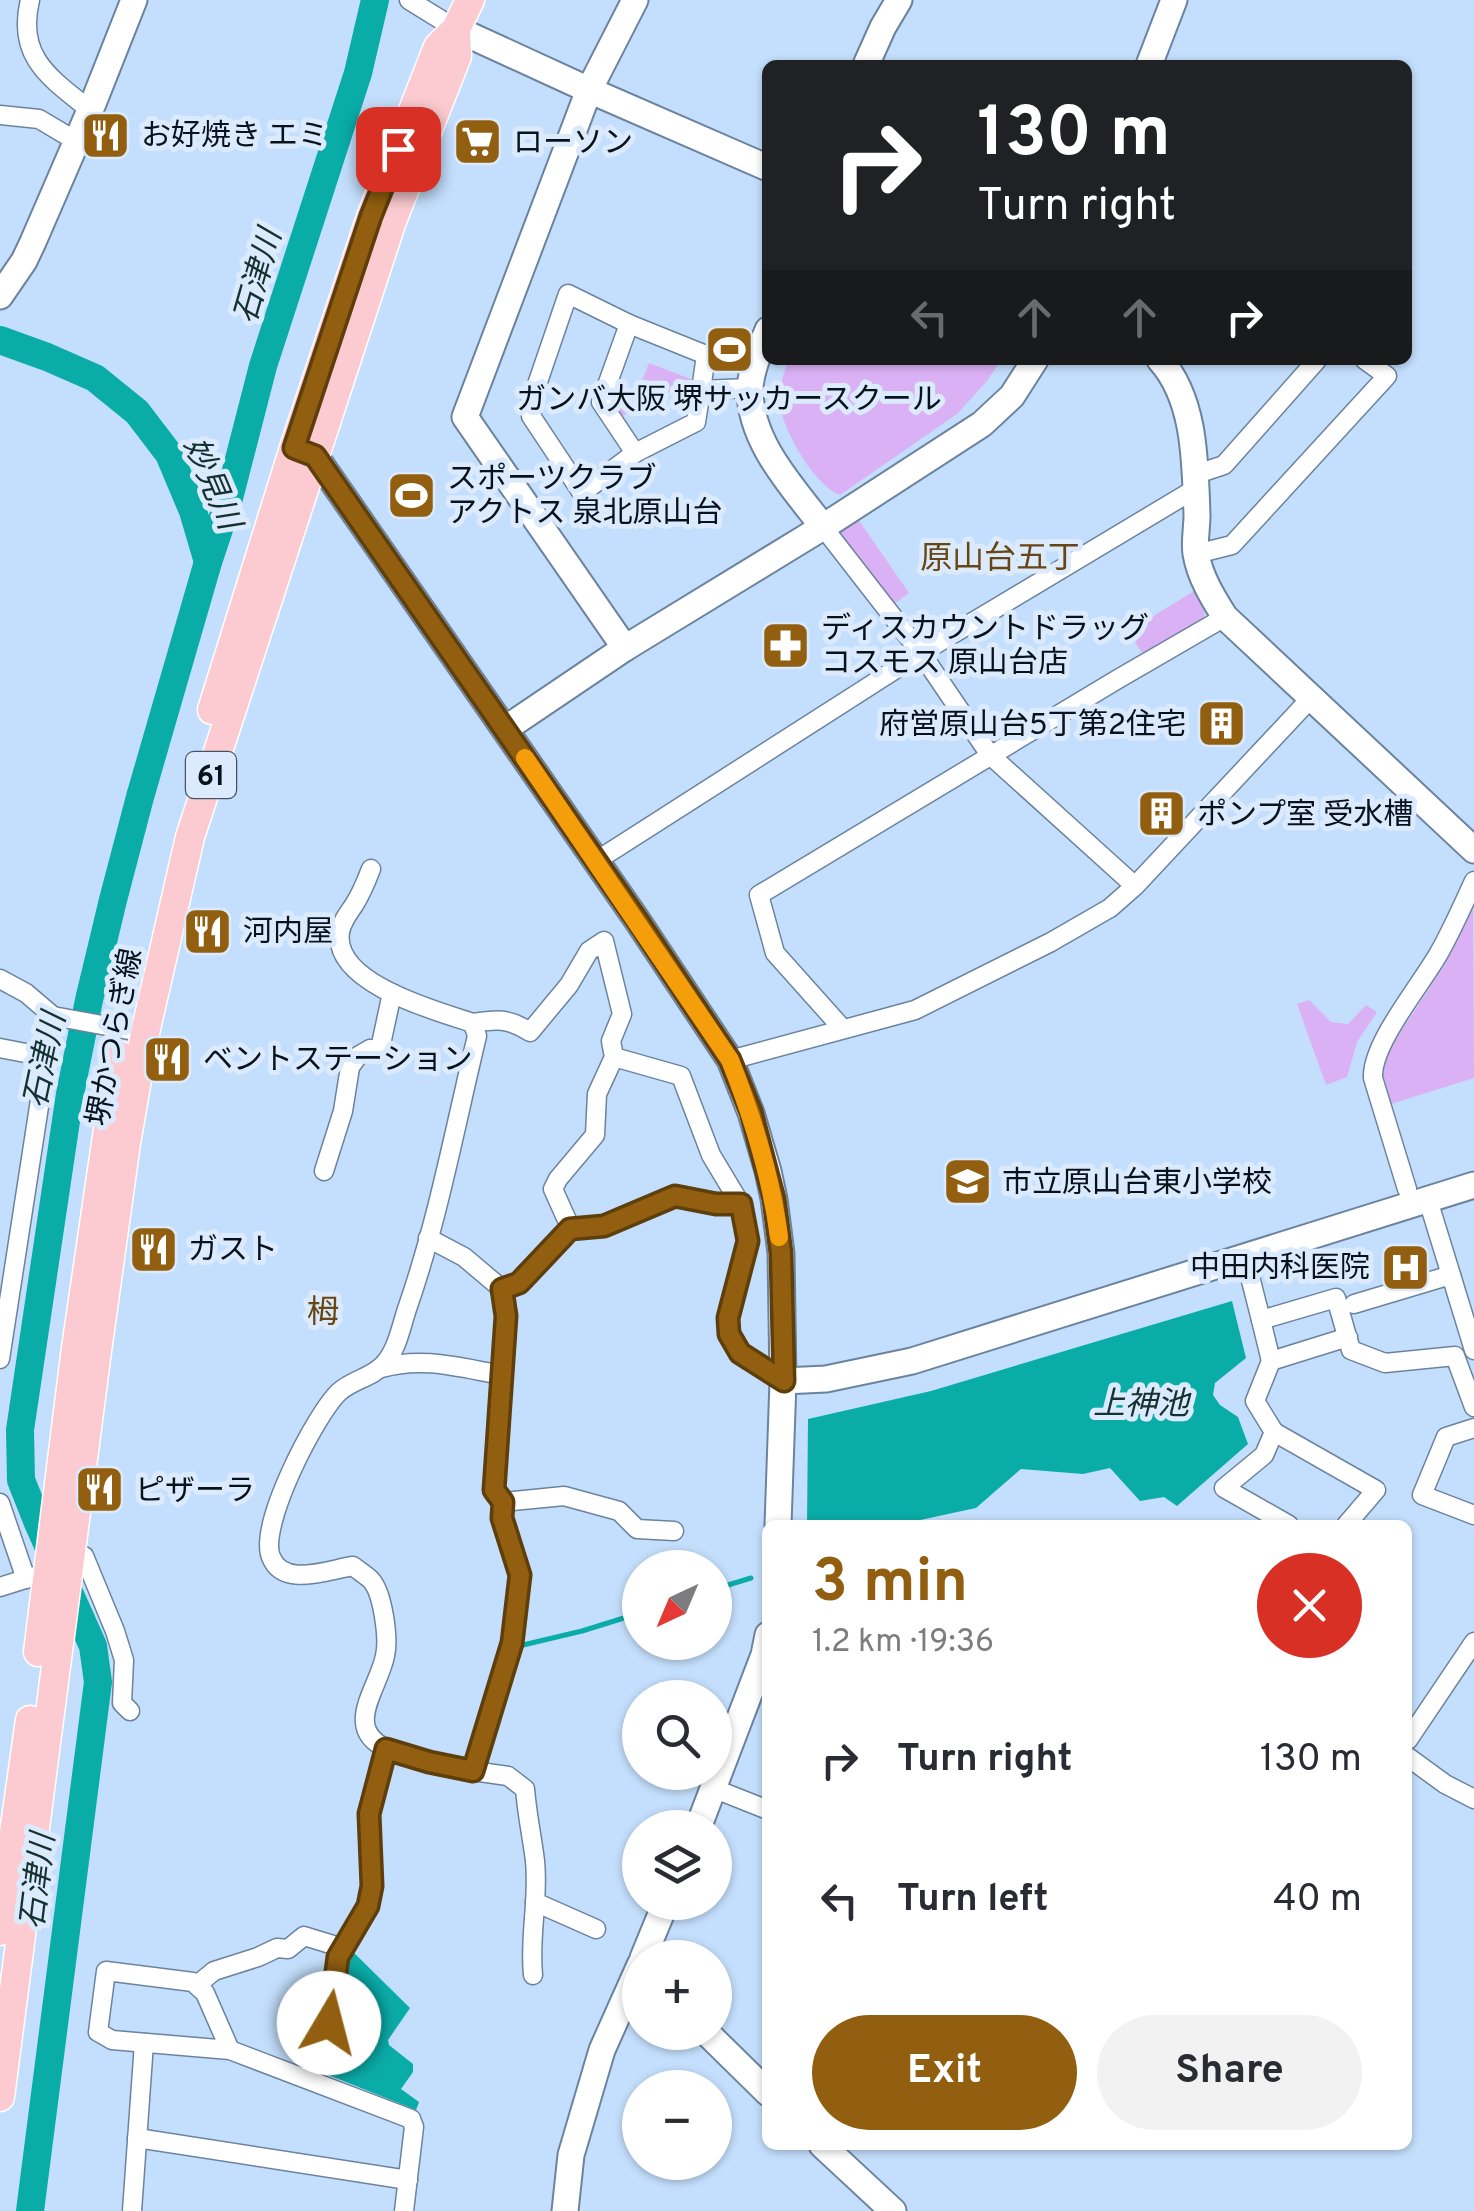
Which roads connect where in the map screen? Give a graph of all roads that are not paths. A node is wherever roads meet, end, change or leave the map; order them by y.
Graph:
1 (30, 0) edge
2 (134, 0) edge
3 (409, 0) edge
4 (470, 0) edge
5 (635, 0) edge
6 (899, 0) edge
7 (1174, 0) edge
8 (456, 29) junction
9 (868, 60) edge
10 (1151, 60) edge
11 (589, 90) junction
12 (90, 110) junction
13 (0, 115) edge
14 (76, 141) junction
15 (762, 165) edge
16 (0, 296) edge
17 (629, 324) junction
18 (762, 349) edge
19 (1032, 365) edge
20 (1164, 365) edge
21 (1313, 365) edge
22 (1372, 365) edge
23 (750, 388) junction
24 (700, 390) junction
25 (305, 452) junction
26 (636, 453) junction
27 (1195, 482) junction
28 (823, 527) junction
29 (1196, 554) junction
30 (1225, 618) junction
31 (625, 648) junction
32 (921, 653) junction
33 (1311, 698) junction
34 (505, 728) junction
35 (990, 755) junction
36 (1474, 850) edge
37 (596, 861) junction
38 (370, 870) dead end
39 (1474, 881) edge
40 (1135, 886) junction
41 (0, 979) edge
42 (392, 993) junction
43 (57, 1017) junction
44 (472, 1023) junction
45 (842, 1028) junction
46 (127, 1030) junction
47 (0, 1048) edge
48 (46, 1056) junction
49 (614, 1057) junction
50 (730, 1060) junction
51 (324, 1171) dead end
52 (1474, 1185) edge
53 (1417, 1195) junction
54 (741, 1204) junction
55 (570, 1229) junction
56 (428, 1238) junction
57 (1245, 1258) junction
58 (1451, 1275) junction
59 (502, 1289) junction
60 (1354, 1304) dead end
61 (1261, 1320) junction
62 (1348, 1338) junction
63 (1474, 1350) edge
64 (0, 1359) edge
65 (1271, 1361) junction
66 (382, 1368) junction
67 (502, 1375) junction
68 (784, 1381) junction
69 (1474, 1407) edge
70 (1474, 1428) edge
71 (1274, 1432) junction
72 (503, 1502) junction
73 (2, 1514) edge
74 (1474, 1515) edge
75 (778, 1520) edge
76 (1280, 1520) edge
77 (1350, 1520) edge
78 (674, 1530) dead end
79 (55, 1570) junction
80 (0, 1587) edge
81 (1474, 1642) edge
82 (762, 1660) edge
83 (130, 1712) dead end
84 (1412, 1734) edge
85 (732, 1743) edge
86 (386, 1749) junction
87 (1412, 1760) edge
88 (473, 1771) junction
89 (718, 1790) edge
90 (1474, 1799) edge
91 (762, 1808) edge
92 (535, 1902) junction
93 (596, 1929) dead end
94 (0, 1931) edge
95 (343, 1948) junction
96 (533, 1975) dead end
97 (197, 1986) junction
98 (622, 2006) edge
99 (144, 2042) junction
100 (230, 2050) junction
101 (724, 2050) edge
102 (310, 2080) junction
103 (762, 2087) edge
104 (0, 2097) edge
105 (137, 2138) junction
106 (827, 2150) edge
107 (408, 2180) junction
108 (132, 2211) edge
109 (404, 2211) edge
110 (565, 2211) edge
111 (892, 2211) edge

1 - 12 street
2 - 12 street
3 - 8 street
4 - 8 main road, 堺かつらぎ線 / 61
5 - 11 street
6 - 9 street
7 - 10 street
8 - 11 street
8 - 25 main road, 堺かつらぎ線 / 61
11 - 15 street
11 - 31 street
12 - 14 street
13 - 14 street
14 - 16 street
17 - 24 street
17 - 26 street
17 - 26 street
18 - 23 street
19 - 28 street
20 - 27 street
21 - 27 street
22 - 29 street
23 - 24 street
23 - 28 street
24 - 26 street
25 - 34 street
25 - 46 main road, 堺かつらぎ線 / 61
27 - 29 street
27 - 32 street
28 - 31 street
28 - 32 street
29 - 30 street
30 - 33 street
30 - 35 street
31 - 34 street
32 - 35 street
32 - 37 street
33 - 36 street
33 - 40 street
34 - 37 street
35 - 40 street
35 - 45 street
37 - 50 street
38 - 42 street
39 - 53 street
40 - 45 street
41 - 43 street
42 - 44 street
42 - 51 street
43 - 46 street
43 - 48 street
44 - 49 street
44 - 56 street
45 - 50 street
46 - 79 main road, 堺かつらぎ線 / 61
46 - 79 main road, 堺かつらぎ線 / 61
47 - 48 street
48 - 64 street
49 - 54 street
49 - 55 street
50 - 68 street
52 - 53 street
53 - 57 street
53 - 58 street
54 - 55 street
54 - 68 street
55 - 59 street
56 - 59 street
56 - 66 street
57 - 61 street
57 - 68 street
58 - 60 street
58 - 63 street
59 - 67 street
61 - 62 street
61 - 65 street
62 - 65 street
62 - 69 street
65 - 71 street
66 - 67 street
66 - 86 street
67 - 72 street
68 - 75 street
70 - 74 street
71 - 76 street
71 - 77 street
72 - 78 street
72 - 88 street
73 - 79 street
79 - 80 street
79 - 83 street
79 - 94 main road, 堺かつらぎ線 / 61
79 - 104 main road, 堺かつらぎ線 / 61
81 - 84 street
82 - 85 street
86 - 88 street
86 - 95 street
87 - 90 street
88 - 92 street
89 - 91 street
92 - 93 street
92 - 96 street
95 - 97 street
95 - 102 street
97 - 99 street
97 - 100 street
98 - 110 street
99 - 100 street
99 - 105 street
100 - 102 street
101 - 103 street
102 - 107 street
105 - 107 street
105 - 108 street
106 - 111 street
107 - 109 street

